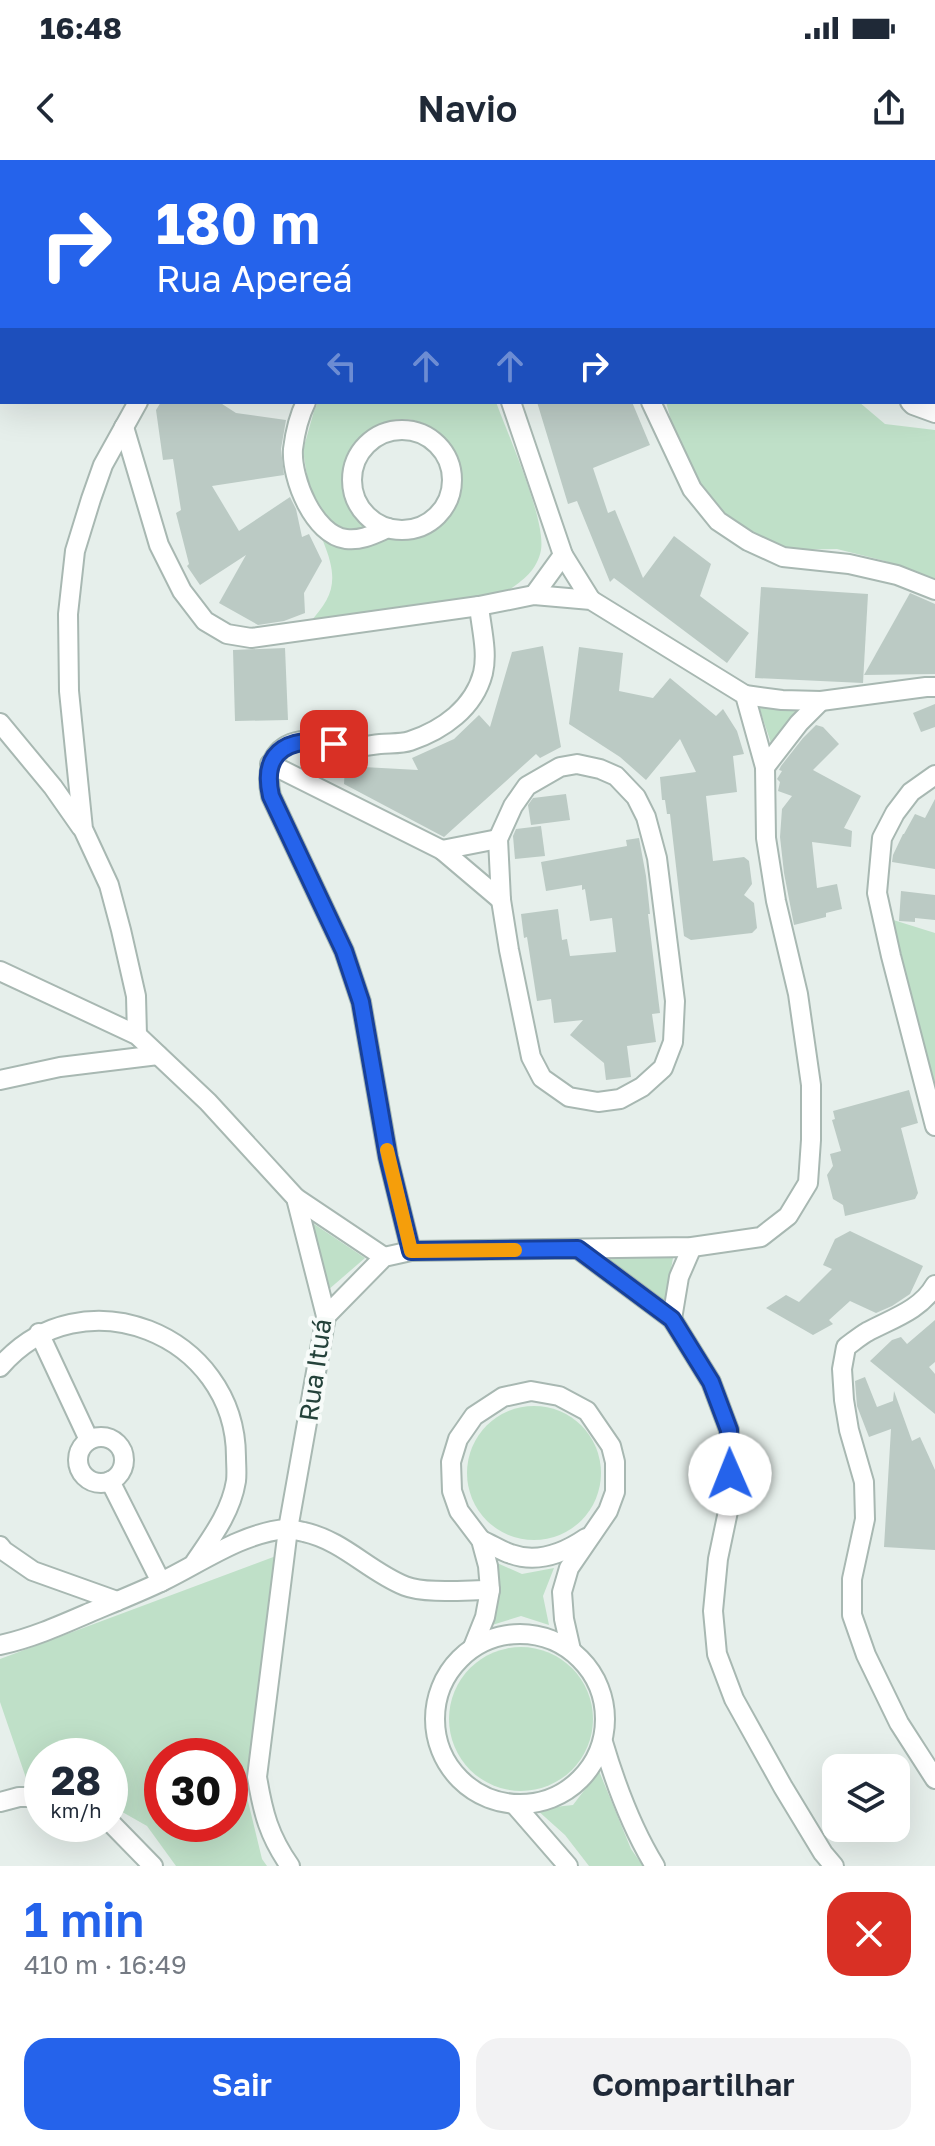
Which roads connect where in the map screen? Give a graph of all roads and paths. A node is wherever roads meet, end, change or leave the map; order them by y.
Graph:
1 (137, 404) edge
2 (305, 404) edge
3 (512, 404) edge
4 (652, 404) edge
5 (912, 404) edge
6 (935, 413) edge
7 (124, 427) junction
8 (388, 528) junction
9 (563, 555) junction
10 (935, 590) edge
11 (534, 595) junction
12 (591, 600) junction
13 (479, 606) junction
14 (935, 687) edge
15 (745, 695) junction
16 (821, 701) junction
17 (0, 723) edge
18 (270, 764) junction
19 (765, 767) junction
20 (935, 775) edge
21 (83, 829) junction
22 (498, 839) junction
23 (442, 850) junction
24 (501, 900) junction
25 (0, 971) edge
26 (137, 1035) junction
27 (158, 1055) junction
28 (0, 1080) edge
29 (935, 1126) edge
30 (296, 1198) junction
31 (692, 1247) junction
32 (578, 1249) junction
33 (411, 1251) junction
34 (384, 1257) junction
35 (935, 1285) edge
36 (326, 1316) junction
37 (672, 1319) junction
38 (39, 1333) junction
39 (0, 1367) edge
40 (89, 1440) junction
41 (110, 1481) junction
42 (288, 1529) junction
43 (591, 1535) junction
44 (481, 1540) junction
45 (0, 1546) edge
46 (192, 1565) junction
47 (161, 1582) junction
48 (490, 1590) junction
49 (117, 1601) junction
50 (0, 1645) edge
51 (473, 1647) junction
52 (571, 1650) junction
53 (603, 1742) junction
54 (935, 1779) edge
55 (24, 1797) edge
56 (0, 1802) edge
57 (515, 1805) junction
58 (128, 1840) edge
59 (153, 1866) edge
60 (290, 1866) edge
61 (568, 1866) edge
62 (655, 1866) edge
63 (834, 1866) edge

1 - 7 street
2 - 8 street
3 - 9 street
4 - 10 street
5 - 6 street
7 - 13 street
7 - 21 street
8 - 8 street
9 - 11 street
9 - 12 street
11 - 12 street
11 - 13 street
12 - 15 street
13 - 18 street
14 - 16 street
15 - 16 street
15 - 19 street
16 - 19 street
17 - 21 street
18 - 23 street
18 - 33 street
19 - 31 street
20 - 29 street
21 - 26 street
22 - 23 street
22 - 24 street
22 - 24 street
23 - 24 street
25 - 26 street, Rua Ituá
26 - 27 street, Rua Ituá
27 - 28 street
27 - 30 street, Rua Ituá
30 - 34 street
30 - 36 street, Rua Ituá
31 - 32 street
31 - 37 street
32 - 33 street
32 - 37 street
33 - 34 street
34 - 36 street
35 - 54 street
36 - 42 street, Rua Ituá
37 - 63 street
38 - 39 street
38 - 40 street
38 - 46 street
40 - 41 street
40 - 41 street
41 - 47 street
42 - 46 street
42 - 48 street
42 - 60 street, Rua Ituá
43 - 44 street
43 - 44 street
43 - 52 street
44 - 48 street
45 - 49 street
46 - 47 street
47 - 49 street
48 - 51 street
49 - 50 street
51 - 52 street
51 - 57 street
52 - 53 street
53 - 57 street
53 - 62 street
55 - 56 street
57 - 61 street
58 - 59 street

